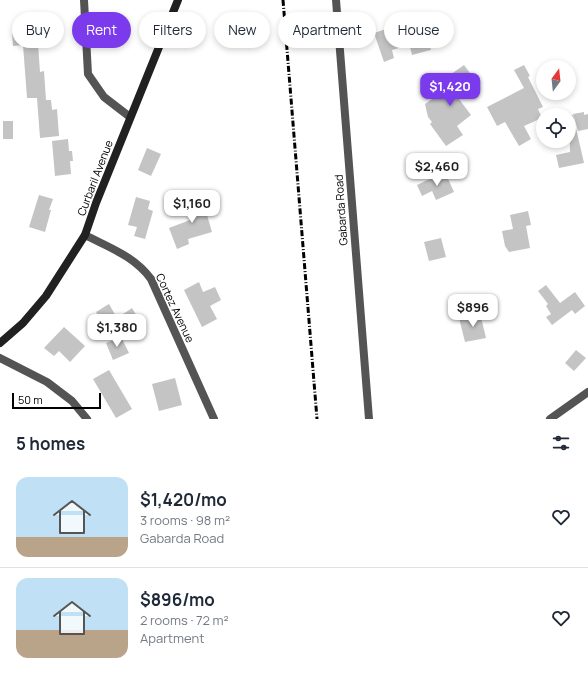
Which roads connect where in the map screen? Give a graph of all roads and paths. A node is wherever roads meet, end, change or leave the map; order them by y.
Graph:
1 (84, 0) edge
2 (178, 0) edge
3 (336, 0) edge
4 (130, 117) junction
5 (85, 235) junction
6 (0, 343) edge
7 (0, 358) edge
8 (588, 392) edge
9 (87, 419) edge
10 (214, 419) edge
11 (369, 419) edge
12 (550, 419) edge

1 - 4 street
2 - 4 street, Curbaril Avenue
3 - 11 street, Gabarda Road
4 - 5 street, Curbaril Avenue
5 - 6 street, Curbaril Avenue
5 - 10 street, Cortez Avenue
7 - 9 street
8 - 12 street

